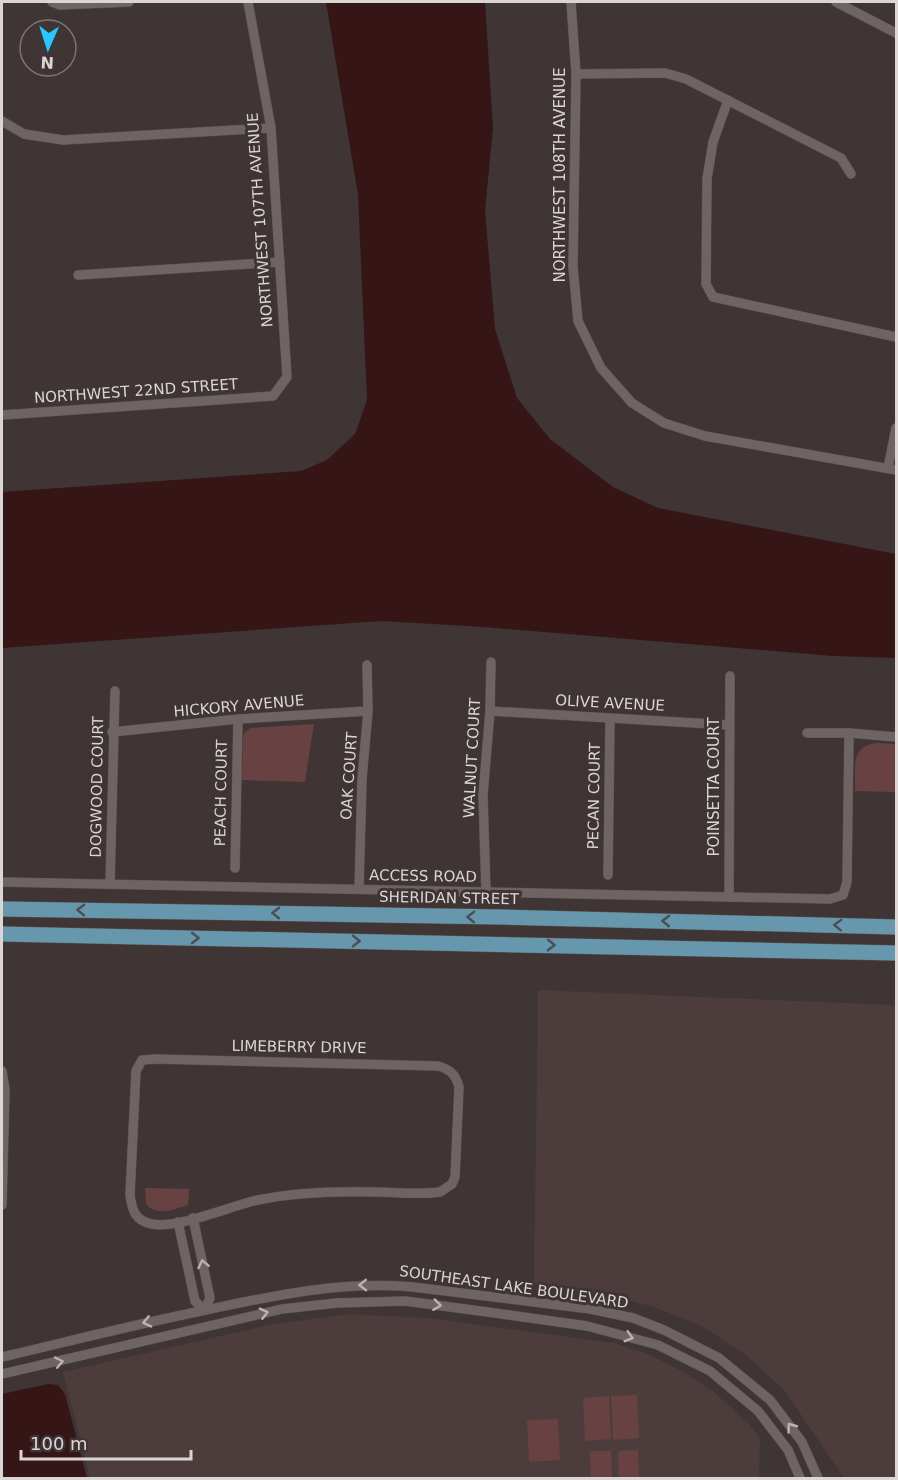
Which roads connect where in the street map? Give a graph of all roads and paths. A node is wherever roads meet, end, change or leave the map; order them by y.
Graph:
1 (129, 2) edge
2 (248, 2) edge
3 (571, 2) edge
4 (836, 2) edge
5 (56, 3) edge
6 (897, 33) edge
7 (576, 74) junction
8 (728, 100) junction
9 (2, 122) edge
10 (271, 128) junction
11 (851, 174) dead end
12 (280, 262) junction
13 (78, 275) dead end
14 (897, 337) edge
15 (273, 396) joint
16 (2, 415) edge
17 (897, 428) edge
18 (892, 469) edge
19 (491, 662) dead end
20 (367, 665) dead end
21 (730, 676) dead end
22 (115, 691) dead end
23 (369, 711) junction
24 (490, 711) junction
25 (610, 718) junction
26 (238, 719) junction
27 (729, 725) junction
28 (112, 732) junction
29 (807, 733) dead end
30 (849, 733) junction
31 (897, 737) edge
32 (235, 868) dead end
33 (608, 875) dead end
34 (2, 882) edge
35 (110, 885) junction
36 (359, 889) junction
37 (486, 892) junction
38 (729, 897) junction
39 (2, 909) edge
40 (234, 913) junction
41 (725, 922) junction
42 (897, 927) edge
43 (2, 934) edge
44 (234, 939) junction
45 (725, 949) junction
46 (897, 953) edge
47 (2, 1071) edge
48 (2, 1170) edge
49 (2, 1205) edge
50 (193, 1218) junction
51 (178, 1222) junction
52 (204, 1310) junction
53 (208, 1327) junction
54 (2, 1357) edge
55 (2, 1374) edge
56 (800, 1479) edge
57 (818, 1479) edge

1 - 5 street
2 - 10 street, NORTHWEST 107TH AVENUE
3 - 7 street, NORTHWEST 108TH AVENUE
4 - 6 street
7 - 8 street
7 - 18 street, NORTHWEST 108TH AVENUE
8 - 11 street
8 - 14 street
9 - 10 street
10 - 12 street, NORTHWEST 107TH AVENUE
12 - 13 street
12 - 15 street, NORTHWEST 107TH AVENUE
15 - 16 street, NORTHWEST 22ND STREET
17 - 18 street
19 - 24 street, WALNUT COURT
20 - 23 street, OAK COURT
21 - 27 street, POINSETTA COURT
22 - 28 street, DOGWOOD COURT
23 - 26 street, HICKORY AVENUE
23 - 36 street, OAK COURT
24 - 25 street, OLIVE AVENUE
24 - 37 street, WALNUT COURT
25 - 27 street, OLIVE AVENUE
25 - 33 street, PECAN COURT
26 - 28 street, HICKORY AVENUE
26 - 32 street, PEACH COURT
27 - 38 street, POINSETTA COURT
28 - 35 street, DOGWOOD COURT
29 - 30 street
30 - 31 street
30 - 38 street, ACCESS ROAD
34 - 35 street, ACCESS ROAD
35 - 36 street, ACCESS ROAD
36 - 37 street, ACCESS ROAD
37 - 38 street, ACCESS ROAD
40 -> 39 main road, SHERIDAN STREET
41 -> 40 main road, SHERIDAN STREET
40 - 44 main road
42 -> 41 main road, SHERIDAN STREET
41 - 45 main road
43 -> 44 main road
44 -> 45 main road
45 - 46 main road
47 - 48 street
48 - 49 street
50 - 51 street
50 - 51 street, LIMEBERRY DRIVE
52 -> 50 street
51 - 52 street
52 - 53 street
52 -> 54 street, SOUTHEAST LAKE BOULEVARD
57 -> 52 street, SOUTHEAST LAKE BOULEVARD
55 -> 53 street, SOUTHEAST LAKE BOULEVARD
53 -> 56 street, SOUTHEAST LAKE BOULEVARD

